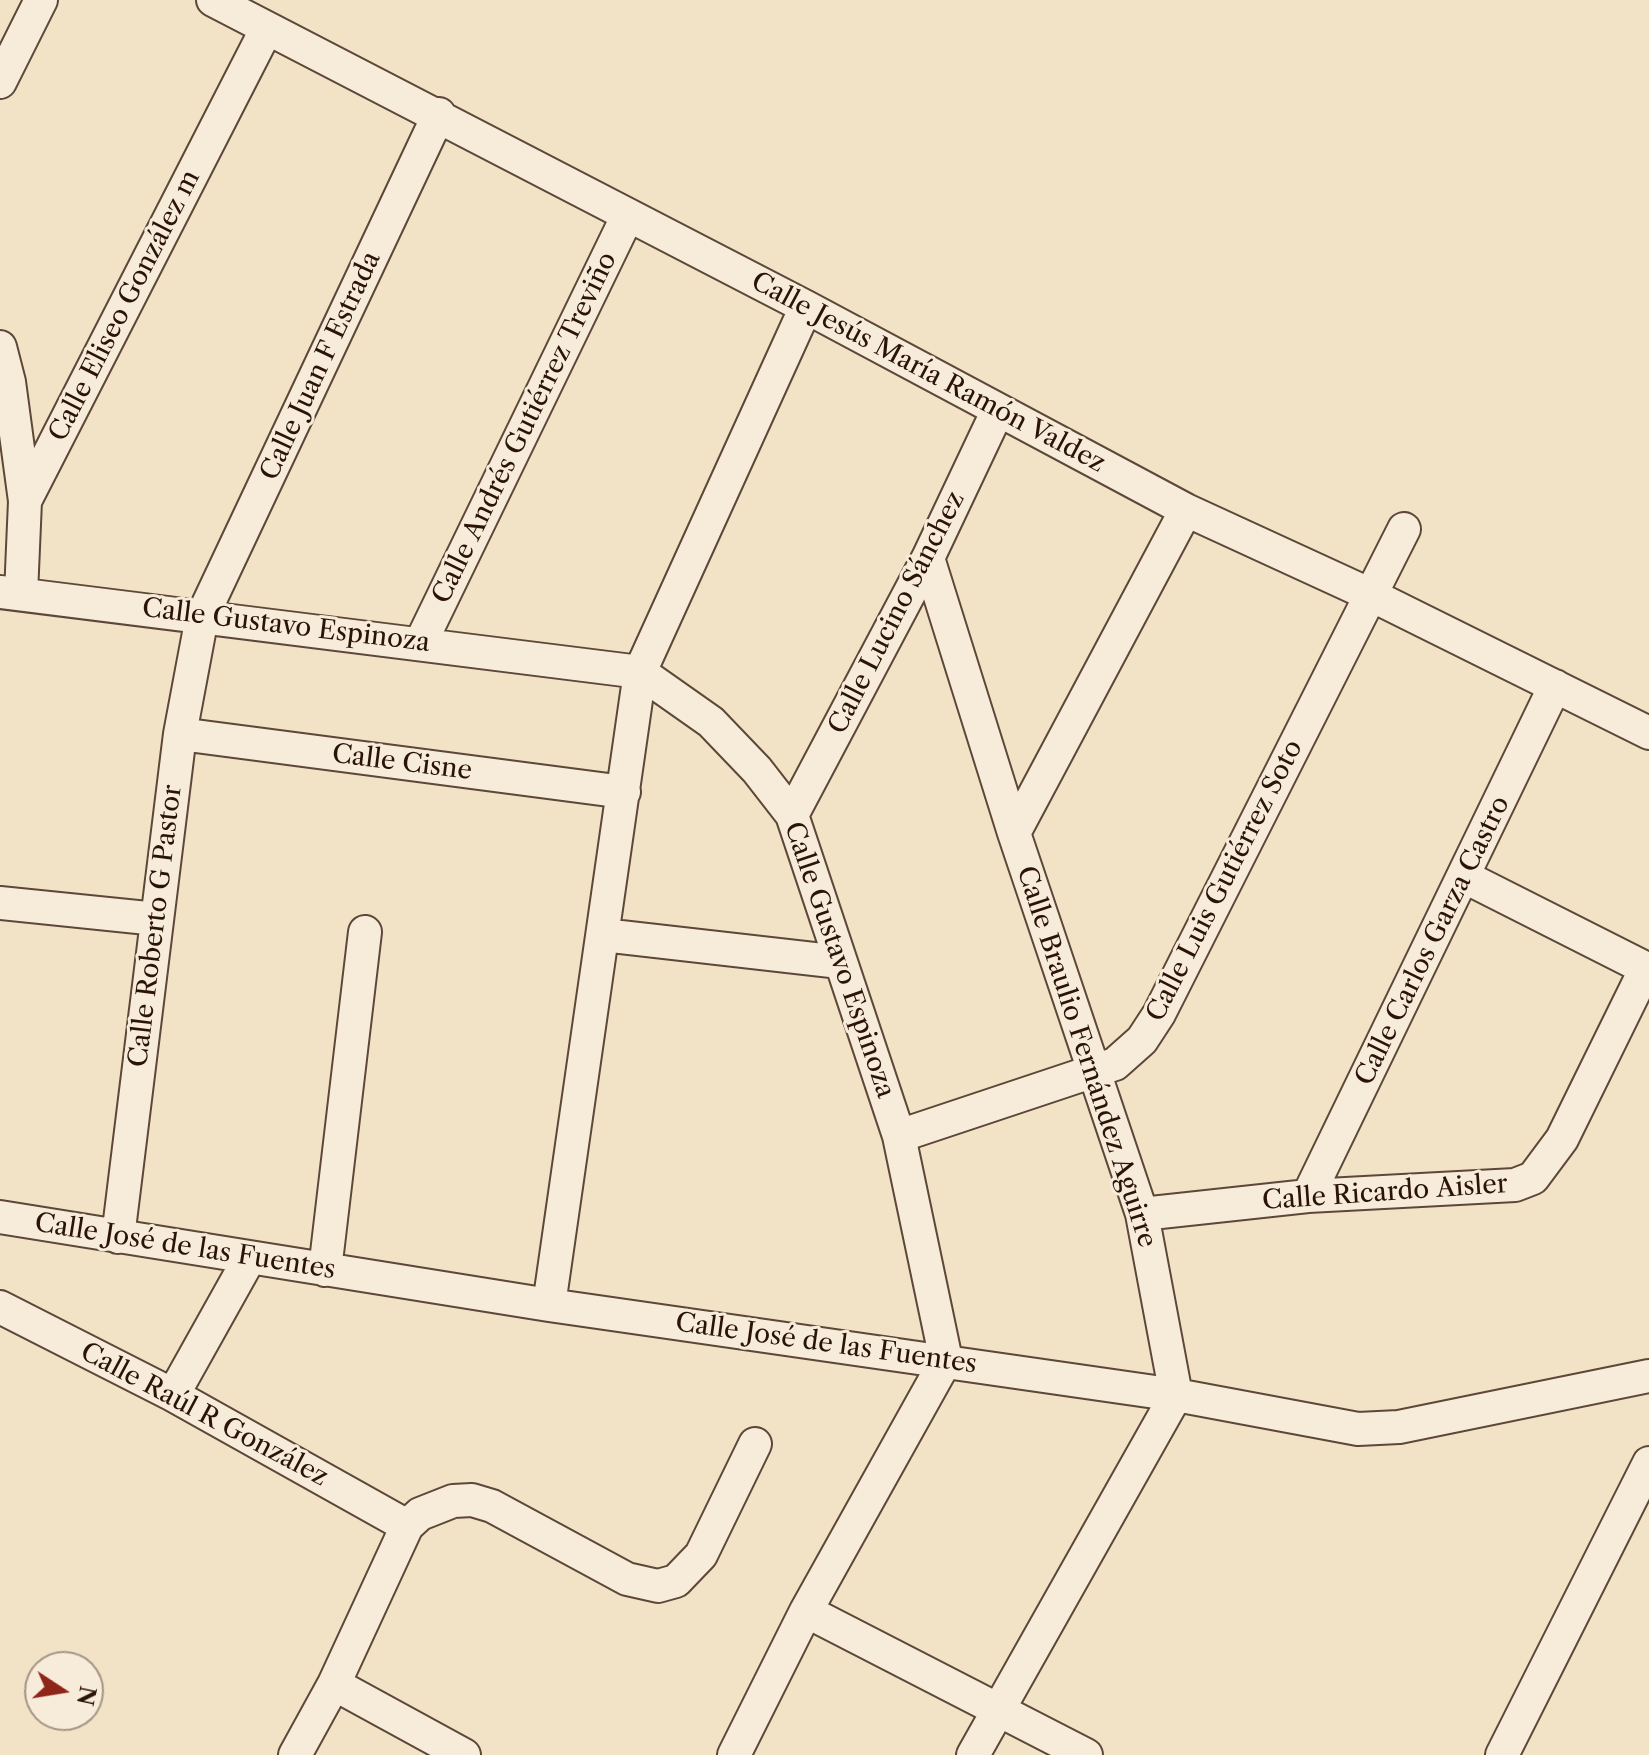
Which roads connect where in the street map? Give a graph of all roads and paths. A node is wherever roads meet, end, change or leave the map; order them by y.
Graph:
1 (41, 0) edge
2 (213, 0) edge
3 (267, 28) junction
4 (0, 82) edge
5 (439, 114) junction
6 (628, 215) junction
7 (806, 307) junction
8 (0, 347) edge
9 (4, 382) edge
10 (998, 410) junction
11 (25, 501) junction
12 (1186, 510) junction
13 (1404, 529) dead end
14 (928, 558) junction
15 (10, 593) edge
16 (1371, 595) junction
17 (202, 617) junction
18 (421, 642) junction
19 (640, 672) junction
20 (1555, 686) junction
21 (1649, 733) edge
22 (180, 734) junction
23 (624, 792) junction
24 (792, 815) junction
25 (1014, 833) junction
26 (1465, 877) junction
27 (0, 903) edge
28 (157, 919) junction
29 (365, 932) dead end
30 (603, 935) junction
31 (840, 962) junction
32 (1648, 969) edge
33 (1094, 1071) junction
34 (899, 1136) junction
35 (1308, 1196) junction
36 (1142, 1214) junction
37 (0, 1217) edge
38 (118, 1237) junction
39 (249, 1259) junction
40 (325, 1270) junction
41 (549, 1305) junction
42 (0, 1307) edge
43 (946, 1360) junction
44 (1649, 1376) edge
45 (173, 1395) junction
46 (1176, 1395) junction
47 (755, 1444) dead end
48 (1649, 1463) edge
49 (407, 1526) junction
50 (806, 1611) junction
51 (334, 1684) junction
52 (996, 1710) junction
53 (295, 1755) edge
54 (464, 1755) edge
55 (734, 1755) edge
56 (973, 1755) edge
57 (1086, 1755) edge
58 (1502, 1755) edge

1 - 4 street
2 - 3 street, Calle Jesús María Ramón Valdez
3 - 5 street, Calle Jesús María Ramón Valdez
3 - 11 street, Calle Eliseo González m
5 - 6 street, Calle Jesús María Ramón Valdez
5 - 17 street, Calle Juan F Estrada
6 - 7 street, Calle Jesús María Ramón Valdez
6 - 18 street, Calle Andrés Gutiérrez Treviño
7 - 10 street, Calle Jesús María Ramón Valdez
7 - 19 street
8 - 9 street
9 - 11 street
10 - 12 street, Calle Jesús María Ramón Valdez
10 - 14 street, Calle Lucino Sánchez
11 - 15 street, Calle Eliseo González m
12 - 16 street, Calle Jesús María Ramón Valdez
12 - 25 street
13 - 16 street, Calle Luis Gutiérrez Soto
14 - 24 street, Calle Lucino Sánchez
14 - 25 street, Calle Braulio Fernández Aguirre
15 - 17 street, Calle Gustavo Espinoza
16 - 20 street, Calle Jesús María Ramón Valdez
16 - 33 street, Calle Luis Gutiérrez Soto
17 - 18 street, Calle Gustavo Espinoza
17 - 22 street, Calle Roberto G Pastor
18 - 19 street, Calle Gustavo Espinoza
19 - 23 street
19 - 24 street, Calle Gustavo Espinoza
20 - 21 street, Calle Jesús María Ramón Valdez
20 - 26 street, Calle Carlos Garza Castro
22 - 23 street, Calle Cisne
22 - 28 street, Calle Roberto G Pastor
23 - 30 street
24 - 31 street, Calle Gustavo Espinoza
25 - 33 street, Calle Braulio Fernández Aguirre
26 - 32 street
26 - 35 street, Calle Carlos Garza Castro
27 - 28 street
28 - 38 street, Calle Roberto G Pastor
29 - 40 street
30 - 31 street
30 - 41 street
31 - 34 street, Calle Gustavo Espinoza
32 - 35 street, Calle Ricardo Aisler
33 - 34 street, Calle Luis Gutiérrez Soto
33 - 36 street, Calle Braulio Fernández Aguirre
34 - 43 street, Calle Gustavo Espinoza
35 - 36 street, Calle Ricardo Aisler
36 - 46 street, Calle Braulio Fernández Aguirre
37 - 38 street, Calle José de las Fuentes
38 - 39 street, Calle José de las Fuentes
39 - 40 street, Calle José de las Fuentes
39 - 45 street
40 - 41 street, Calle José de las Fuentes
41 - 43 street, Calle José de las Fuentes
42 - 45 street, Calle Raúl R González
43 - 46 street, Calle José de las Fuentes
43 - 50 street
44 - 46 street, Calle José de las Fuentes
45 - 49 street, Calle Raúl R González
46 - 52 street
47 - 49 street
48 - 58 street
49 - 51 street
50 - 52 street
50 - 55 street
51 - 53 street
51 - 54 street
52 - 56 street
52 - 57 street

